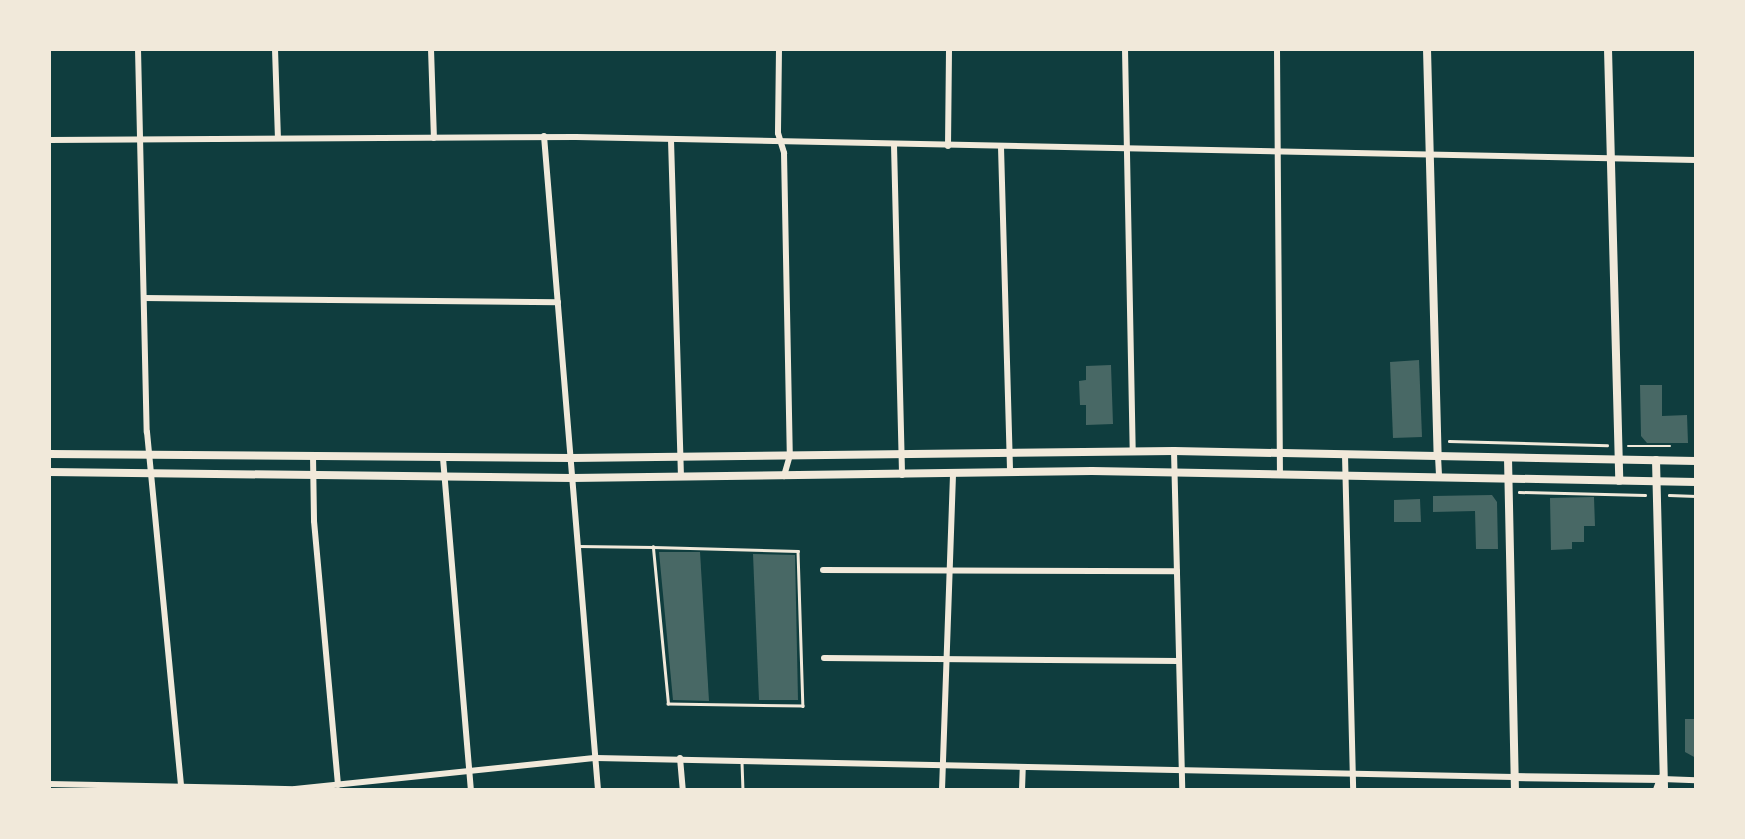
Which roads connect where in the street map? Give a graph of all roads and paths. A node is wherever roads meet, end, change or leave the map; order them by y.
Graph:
1 (138, 49) edge
2 (275, 49) edge
3 (431, 49) edge
4 (779, 49) edge
5 (949, 49) edge
6 (1125, 49) edge
7 (1277, 49) edge
8 (1427, 49) edge
9 (1608, 49) edge
10 (544, 136) junction
11 (278, 138) junction
12 (434, 138) junction
13 (49, 139) edge
14 (141, 139) junction
15 (671, 140) junction
16 (781, 143) junction
17 (894, 145) junction
18 (948, 146) junction
19 (1001, 147) junction
20 (1127, 149) junction
21 (1279, 152) junction
22 (1429, 155) junction
23 (1611, 159) junction
24 (1696, 160) edge
25 (144, 298) junction
26 (558, 302) junction
27 (1438, 441) junction
28 (1618, 445) junction
29 (1670, 446) dead end
30 (1010, 451) junction
31 (1133, 451) junction
32 (1174, 451) junction
33 (901, 453) junction
34 (1282, 453) junction
35 (49, 454) edge
36 (148, 454) junction
37 (790, 455) junction
38 (1345, 455) junction
39 (313, 456) junction
40 (1438, 456) junction
41 (680, 457) junction
42 (443, 458) junction
43 (571, 458) junction
44 (1508, 458) junction
45 (1618, 460) junction
46 (1656, 460) junction
47 (1696, 461) edge
48 (49, 472) edge
49 (150, 473) junction
50 (1010, 473) junction
51 (1175, 473) junction
52 (953, 474) junction
53 (313, 475) junction
54 (902, 475) junction
55 (1280, 475) junction
56 (443, 476) junction
57 (784, 476) junction
58 (1346, 476) junction
59 (681, 477) junction
60 (572, 478) junction
61 (1439, 478) junction
62 (1508, 479) junction
63 (1619, 481) junction
64 (1656, 481) junction
65 (1696, 482) edge
66 (1508, 492) junction
67 (1656, 496) junction
68 (1696, 496) edge
69 (578, 546) junction
70 (653, 547) junction
71 (823, 570) dead end
72 (950, 570) junction
73 (1177, 571) junction
74 (824, 658) dead end
75 (946, 659) junction
76 (1179, 661) junction
77 (596, 758) junction
78 (680, 758) junction
79 (742, 758) junction
80 (943, 763) junction
81 (1023, 766) junction
82 (469, 769) junction
83 (1182, 772) junction
84 (1353, 773) junction
85 (1514, 776) junction
86 (1696, 780) edge
87 (49, 784) edge
88 (338, 785) junction
89 (1663, 785) edge
90 (181, 787) junction
91 (234, 789) edge
92 (471, 790) edge
93 (598, 790) edge
94 (683, 790) edge
95 (743, 790) edge
96 (942, 790) edge
97 (1022, 790) edge
98 (1182, 790) edge
99 (1353, 790) edge
100 (1515, 790) edge
101 (1658, 790) edge

1 - 14 street
2 - 11 street
3 - 12 street
4 - 16 street
5 - 18 street
6 - 20 street
7 - 21 street
8 - 22 street
9 - 23 street
10 - 12 street
10 - 15 street
10 - 26 street
11 - 12 street
11 - 14 street
13 - 14 street
14 - 25 street
15 - 16 street
15 - 41 street
16 - 17 street
16 - 37 street
17 - 18 street
17 - 33 street
18 - 19 street
19 - 20 street
19 - 30 street
20 - 21 street
20 - 31 street
21 - 22 street
21 - 34 street
22 - 23 street
22 - 27 street
23 - 24 street
23 - 28 street
25 - 26 street
25 - 36 street
26 - 43 street
27 - 28 path
27 - 40 street
28 - 29 path
28 - 45 street
30 - 31 street
30 - 33 street
30 - 50 street
31 - 32 street
32 - 34 street
32 - 51 street
33 - 37 street
33 - 54 street
34 - 38 street
34 - 55 street
35 - 36 street
36 - 39 street
36 - 49 street
37 - 41 street
37 - 57 street
38 - 40 street
38 - 58 street
39 - 42 street
39 - 53 street
40 - 44 street
40 - 61 street
41 - 43 street
41 - 59 street
42 - 43 street
42 - 56 street
43 - 60 street
44 - 45 street
44 - 62 street
45 - 46 street
45 - 63 street
46 - 47 street
46 - 64 street
48 - 49 street
49 - 53 street
49 - 90 street
50 - 51 street
50 - 52 street
51 - 55 street
51 - 73 street
52 - 54 street
52 - 72 street
53 - 56 street
53 - 88 street
54 - 57 street
55 - 58 street
56 - 60 street
56 - 82 street
57 - 59 street
58 - 61 street
58 - 84 street
59 - 60 street
60 - 69 street
61 - 62 street
62 - 63 street
62 - 66 street
63 - 64 street
64 - 65 street
64 - 67 street
66 - 67 path
66 - 85 street
67 - 68 path
67 - 89 street
69 - 70 lane
69 - 77 street
70 - 70 lane
71 - 72 street
72 - 73 street
72 - 75 street
73 - 76 street
74 - 75 street
75 - 76 street
75 - 80 street
76 - 83 street
77 - 78 street
77 - 82 street
77 - 93 street
78 - 79 street
78 - 94 street
79 - 80 street
79 - 95 lane
80 - 81 street
80 - 96 street
81 - 83 street
81 - 97 street
82 - 88 street
82 - 92 street
83 - 84 street
83 - 98 street
84 - 85 street
84 - 99 street
85 - 89 street
85 - 100 street
86 - 89 street
87 - 90 street
88 - 91 street
89 - 101 main road
90 - 91 street

